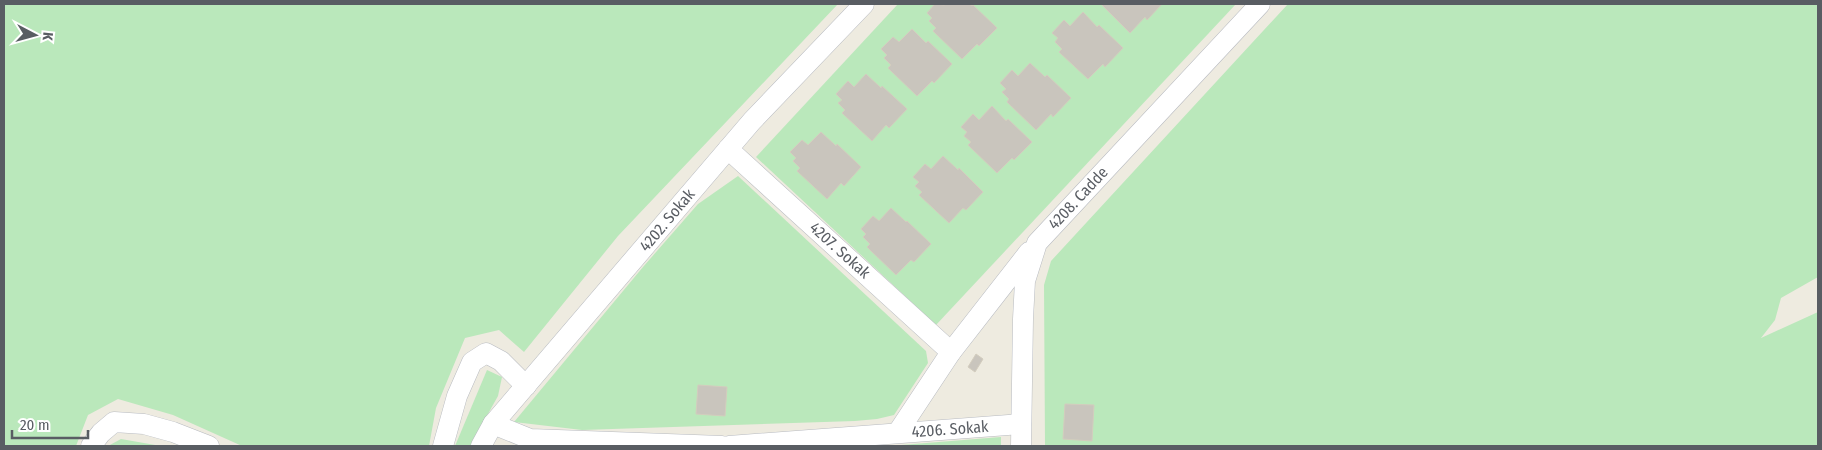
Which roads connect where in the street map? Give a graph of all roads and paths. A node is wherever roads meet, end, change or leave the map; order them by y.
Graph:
1 (864, 4) edge
2 (1260, 4) edge
3 (728, 149) junction
4 (1037, 242) junction
5 (951, 352) junction
6 (526, 386) junction
7 (493, 424) junction
8 (1021, 424) junction
9 (898, 432) junction
10 (91, 446) edge
11 (209, 446) edge
12 (443, 446) edge
13 (481, 446) edge
14 (722, 446) edge
15 (729, 446) edge
16 (1022, 446) edge

1 - 3 street, 4202. Sokak
2 - 4 street, 4208. Cadde
3 - 5 street, 4207. Sokak
3 - 6 street, 4202. Sokak
4 - 5 street
4 - 8 street, 4208. Cadde
5 - 9 street
6 - 7 street, 4202. Sokak
6 - 12 street
7 - 13 street, 4202. Sokak
7 - 14 street
8 - 9 street, 4206. Sokak
8 - 16 street, 4208. Cadde
9 - 15 street, 4206. Sokak
10 - 11 street

